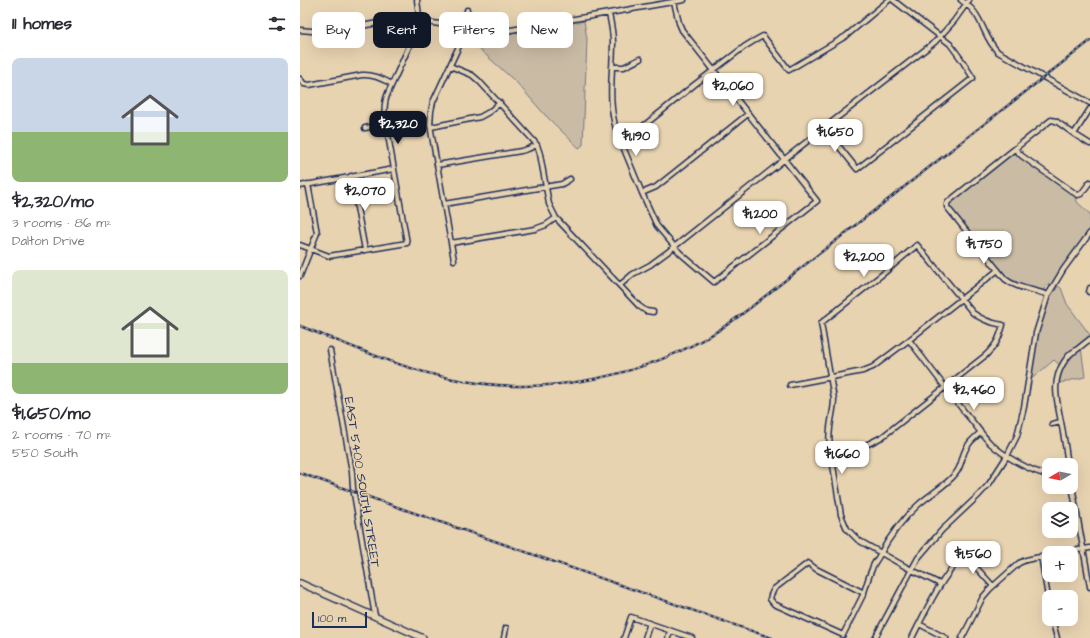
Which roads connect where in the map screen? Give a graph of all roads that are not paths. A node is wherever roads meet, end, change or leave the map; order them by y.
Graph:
1 (416, 0) edge
2 (684, 0) edge
3 (889, 0) edge
4 (893, 0) edge
5 (961, 0) edge
6 (674, 2) junction
7 (968, 2) edge
8 (419, 12) edge
9 (609, 14) junction
10 (373, 24) edge
11 (300, 30) edge
12 (509, 31) edge
13 (941, 37) junction
14 (409, 48) edge
15 (458, 48) edge
16 (640, 59) dead end
17 (450, 66) junction
18 (612, 67) junction
19 (714, 70) junction
20 (300, 79) edge
21 (392, 84) junction
22 (500, 103) junction
23 (1090, 103) edge
24 (1090, 109) edge
25 (748, 114) junction
26 (386, 124) junction
27 (431, 127) junction
28 (365, 128) dead end
29 (824, 128) junction
30 (1074, 134) junction
31 (621, 140) junction
32 (1090, 144) edge
33 (537, 145) junction
34 (1016, 149) junction
35 (785, 160) junction
36 (437, 165) junction
37 (394, 169) junction
38 (351, 176) junction
39 (570, 179) dead end
40 (1090, 182) edge
41 (308, 184) junction
42 (300, 186) edge
43 (546, 186) junction
44 (642, 193) junction
45 (444, 204) junction
46 (556, 218) junction
47 (1090, 233) edge
48 (451, 243) junction
49 (300, 245) edge
50 (674, 247) junction
51 (310, 249) junction
52 (365, 250) junction
53 (454, 260) dead end
54 (998, 270) junction
55 (300, 276) edge
56 (620, 285) junction
57 (1048, 295) junction
58 (961, 299) junction
59 (653, 312) dead end
60 (909, 340) junction
61 (1090, 340) edge
62 (330, 350) dead end
63 (830, 377) junction
64 (790, 385) dead end
65 (945, 388) junction
66 (1061, 422) junction
67 (1052, 424) dead end
68 (981, 432) junction
69 (830, 453) junction
70 (1007, 456) junction
71 (1067, 458) edge
72 (1042, 473) edge
73 (1073, 494) edge
74 (1090, 548) edge
75 (1083, 550) junction
76 (1078, 551) edge
77 (881, 553) junction
78 (1041, 556) joint
79 (911, 570) junction
80 (300, 583) edge
81 (940, 584) junction
82 (993, 586) junction
83 (1090, 587) edge
84 (1047, 590) edge
85 (864, 593) junction
86 (375, 616) junction
87 (650, 623) junction
88 (919, 624) junction
89 (1053, 626) edge
90 (506, 628) dead end
91 (670, 631) junction
92 (422, 638) edge
93 (504, 638) edge
94 (624, 638) edge
95 (645, 638) edge
96 (668, 638) edge
97 (692, 638) edge
98 (875, 638) edge
99 (912, 638) edge
100 (946, 638) edge
101 (962, 638) edge
102 (1056, 638) edge

1 - 8 street
2 - 6 street
3 - 19 street
4 - 13 street
5 - 7 street
6 - 9 street
6 - 19 street
7 - 13 street
7 - 23 street
9 - 12 street
9 - 18 street
10 - 11 street
13 - 29 street
13 - 29 street
14 - 21 street
15 - 17 street
16 - 18 street
17 - 22 street
17 - 27 street
18 - 31 street
19 - 25 street
19 - 31 street
20 - 21 street
21 - 26 street
22 - 27 street
22 - 33 street
24 - 30 street
25 - 35 street
25 - 44 street
26 - 28 street
26 - 37 street
27 - 36 street
29 - 35 street
30 - 32 street
30 - 34 street
31 - 44 street
33 - 36 street
33 - 43 street
34 - 40 street
34 - 54 street
35 - 50 street
35 - 50 street
36 - 45 street
37 - 38 street
37 - 52 street
38 - 41 street
38 - 52 street
39 - 43 street
41 - 42 street
41 - 51 street
43 - 45 street
43 - 46 street
44 - 50 street
45 - 48 street
46 - 48 street
46 - 56 street
47 - 57 street
48 - 53 street
49 - 51 street
50 - 56 street
51 - 52 street
51 - 55 street
54 - 57 street
54 - 58 street
56 - 59 street
57 - 70 street
58 - 60 street
58 - 63 street
58 - 65 street
60 - 63 street
60 - 65 street
61 - 66 street
62 - 86 street, EAST 5400 SOUTH STREET
63 - 64 street
63 - 69 street
65 - 68 street
65 - 69 street
66 - 67 street
66 - 71 street
68 - 70 street
68 - 77 street
69 - 77 street
70 - 72 street
70 - 79 street
73 - 75 street
74 - 75 street
75 - 76 street
75 - 83 street
77 - 79 street
77 - 85 street
78 - 82 street
78 - 84 street
79 - 81 street
79 - 98 street
80 - 86 main road
81 - 82 street
81 - 88 street
82 - 101 street
85 - 85 street
86 - 92 main road
87 - 91 street
87 - 94 street
87 - 95 street
88 - 99 street
88 - 100 street
89 - 102 street
90 - 93 street
91 - 96 street
91 - 97 street

